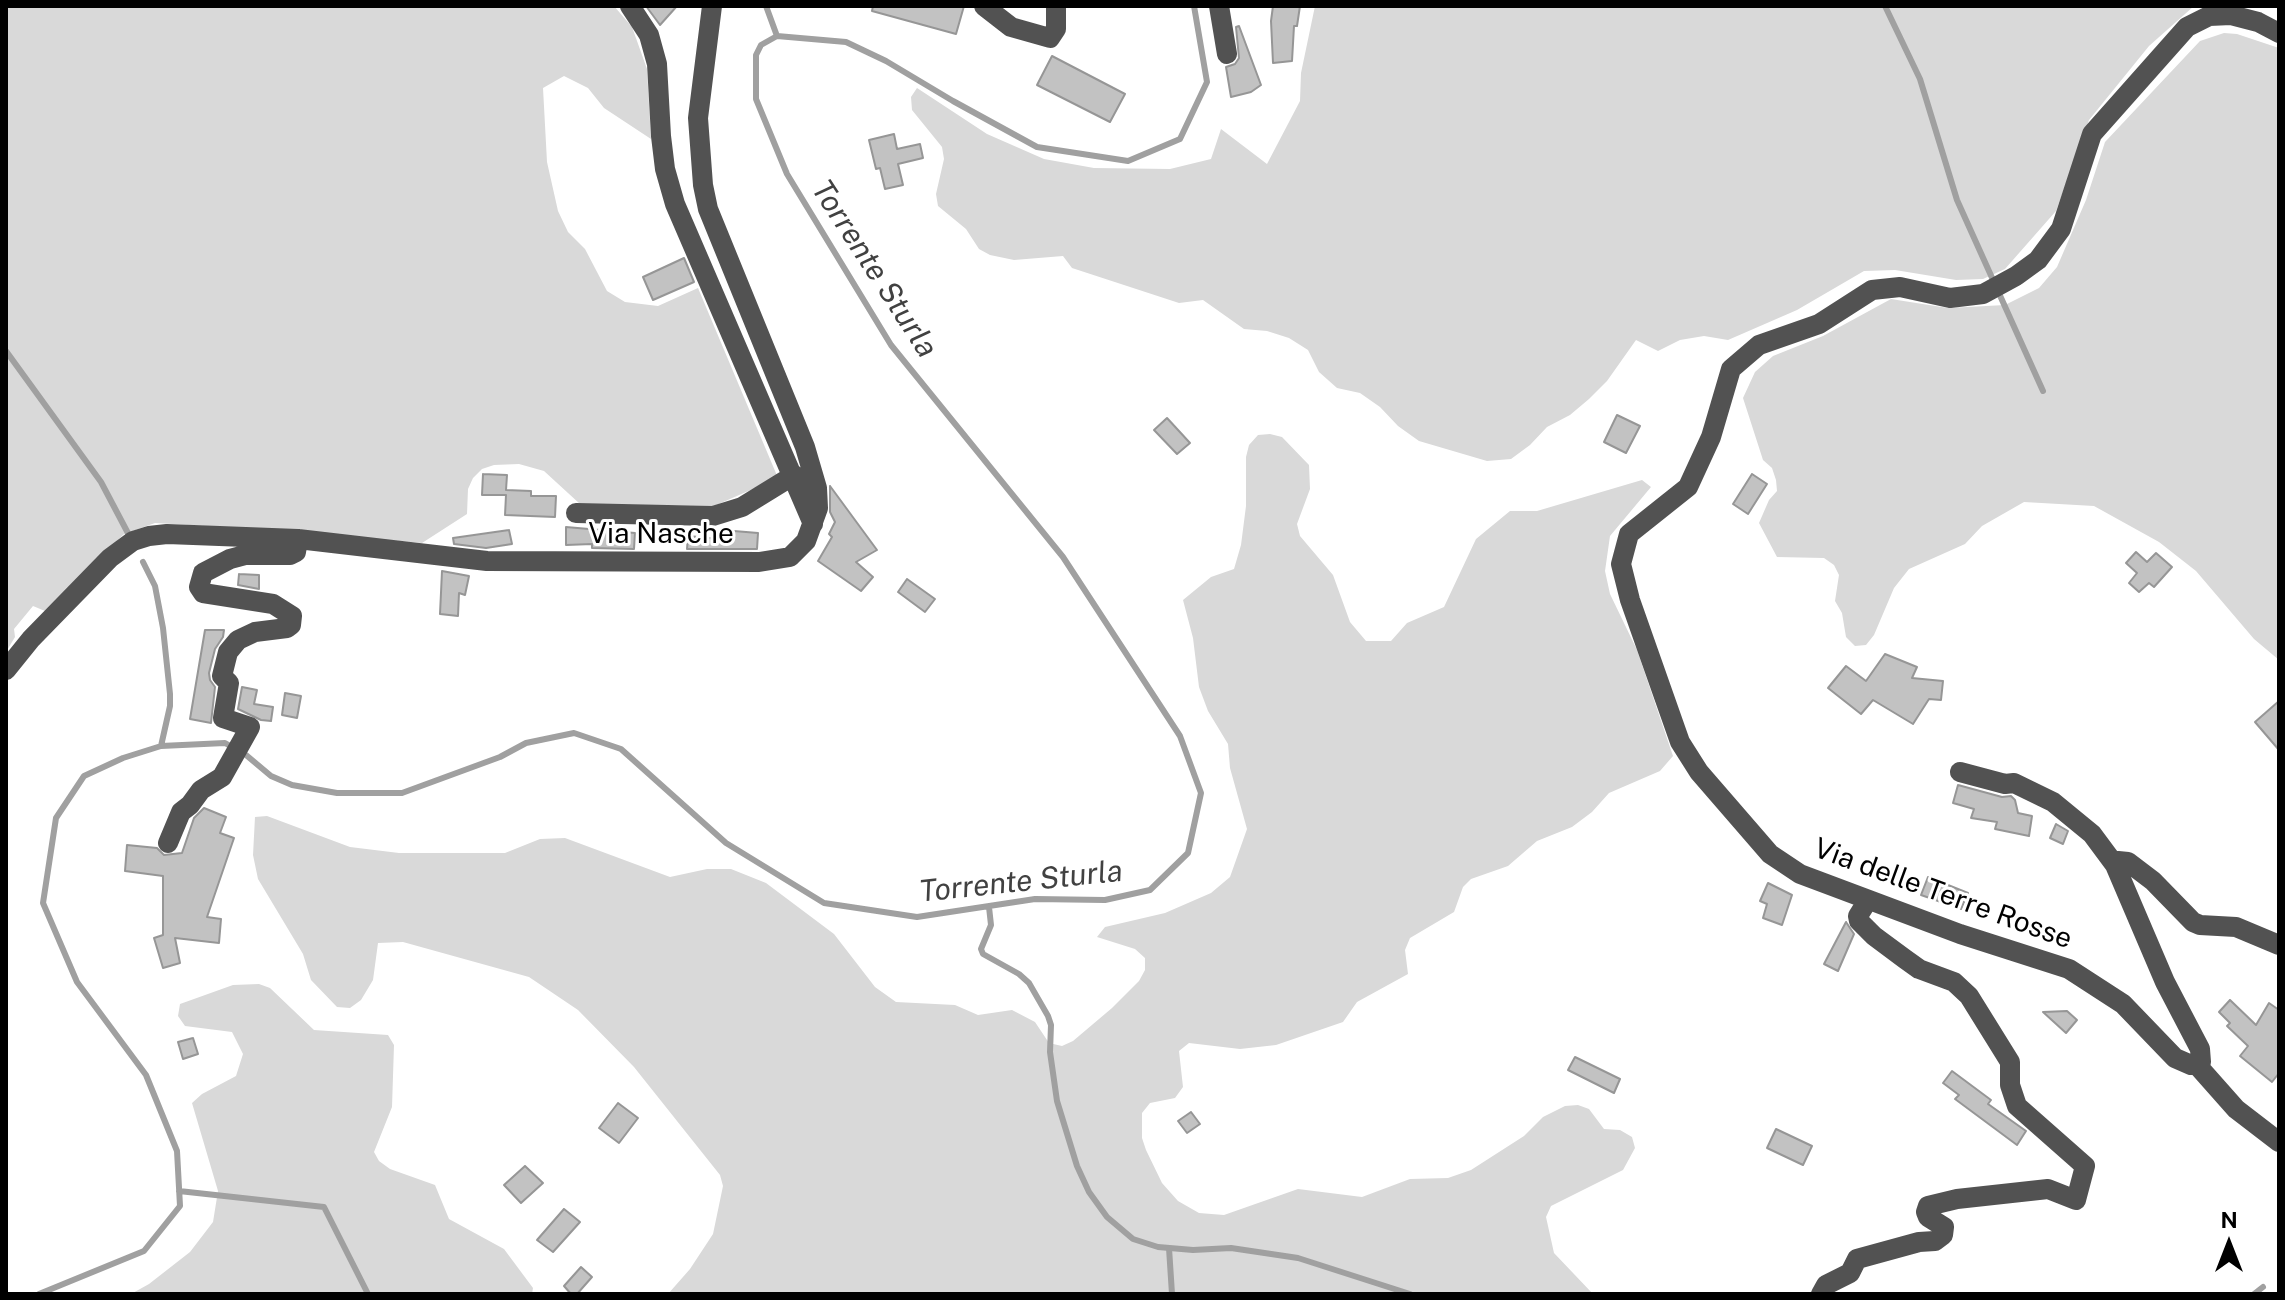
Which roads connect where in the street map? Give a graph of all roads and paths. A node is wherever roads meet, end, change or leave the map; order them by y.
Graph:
1 (630, 6) edge
2 (712, 6) edge
3 (984, 6) edge
4 (1056, 6) edge
5 (1219, 6) edge
6 (2279, 33) edge
7 (1227, 54) dead end
8 (794, 475) junction
9 (576, 513) dead end
10 (813, 524) junction
11 (298, 539) junction
12 (6, 670) edge
13 (1960, 772) dead end
14 (168, 843) dead end
15 (2115, 865) junction
16 (1868, 900) junction
17 (2279, 945) edge
18 (2197, 1065) junction
19 (2279, 1142) edge
20 (1821, 1294) edge

1 - 8 street
2 - 10 street
3 - 4 street
5 - 7 street
6 - 16 street, Via delle Terre Rosse
8 - 9 street
8 - 10 street
10 - 11 street, Via Nasche
11 - 12 street, Via Nasche
11 - 14 street
13 - 15 street
15 - 17 street
15 - 18 street
16 - 18 street, Via delle Terre Rosse
16 - 20 street
18 - 19 street

